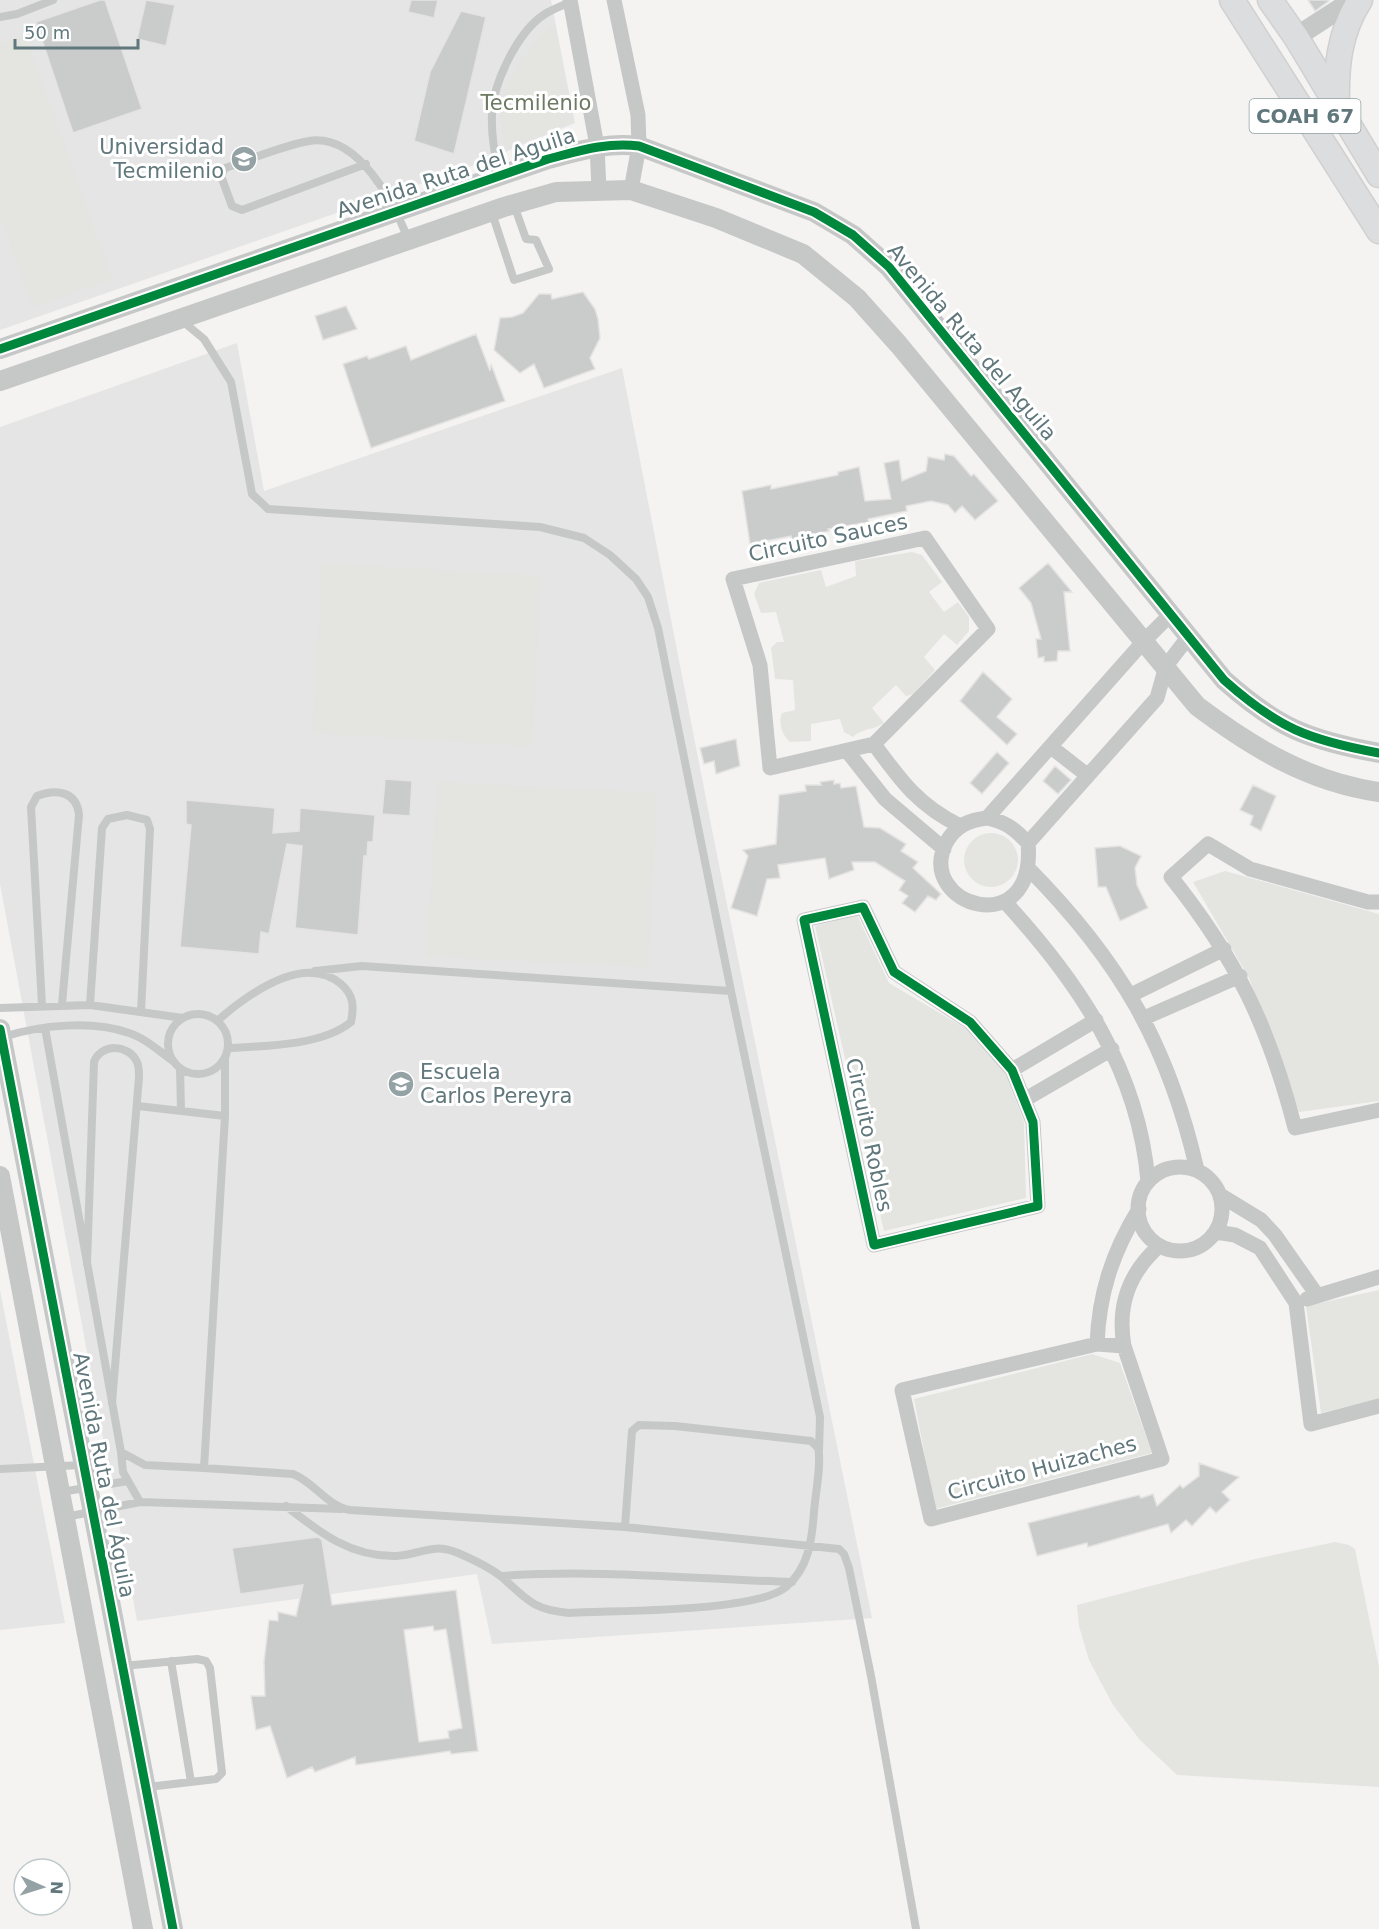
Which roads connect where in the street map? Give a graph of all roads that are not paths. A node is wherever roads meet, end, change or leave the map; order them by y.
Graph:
1 (53, 0) edge
2 (614, 0) edge
3 (1232, 0) edge
4 (1353, 0) edge
5 (1360, 0) edge
6 (570, 1) edge
7 (1277, 3) edge
8 (0, 17) edge
9 (1296, 37) junction
10 (1337, 107) junction
11 (597, 146) junction
12 (639, 146) junction
13 (366, 164) junction
14 (1379, 175) edge
15 (499, 176) junction
16 (599, 189) junction
17 (631, 190) junction
18 (514, 204) junction
19 (396, 210) junction
20 (492, 211) junction
21 (1377, 226) edge
22 (409, 240) junction
23 (180, 319) junction
24 (56, 329) junction
25 (0, 349) edge
26 (66, 358) junction
27 (0, 381) edge
28 (1172, 613) junction
29 (1190, 636) junction
30 (1144, 640) junction
31 (1166, 666) junction
32 (1258, 710) junction
33 (1235, 735) junction
34 (874, 744) junction
35 (1051, 747) junction
36 (847, 751) junction
37 (1379, 753) edge
38 (1087, 776) junction
39 (903, 785) junction
40 (1379, 792) edge
41 (885, 799) junction
42 (987, 818) junction
43 (960, 826) junction
44 (1028, 843) junction
45 (944, 849) junction
46 (1028, 868) junction
47 (1005, 902) junction
48 (1379, 902) edge
49 (1224, 949) junction
50 (315, 971) junction
51 (1240, 975) junction
52 (731, 991) junction
53 (1131, 995) junction
54 (42, 1005) junction
55 (62, 1005) junction
56 (90, 1005) junction
57 (0, 1008) edge
58 (141, 1012) junction
59 (183, 1018) junction
60 (1144, 1018) junction
61 (217, 1020) junction
62 (1096, 1020) junction
63 (45, 1028) junction
64 (1, 1033) edge
65 (228, 1048) junction
66 (1113, 1049) junction
67 (225, 1058) junction
68 (173, 1061) junction
69 (180, 1068) junction
70 (1012, 1070) junction
71 (1024, 1100) junction
72 (138, 1106) junction
73 (181, 1110) junction
74 (1379, 1110) edge
75 (225, 1116) junction
76 (1197, 1170) junction
77 (27, 1171) junction
78 (0, 1176) edge
79 (1148, 1182) junction
80 (1220, 1195) junction
81 (1139, 1209) junction
82 (1216, 1232) junction
83 (1275, 1235) junction
84 (1159, 1246) junction
85 (1260, 1248) junction
86 (87, 1264) junction
87 (1109, 1268) junction
88 (1379, 1276) edge
89 (1130, 1281) junction
90 (1317, 1295) junction
91 (1296, 1303) junction
92 (1097, 1344) junction
93 (1124, 1346) junction
94 (112, 1403) junction
95 (1379, 1406) edge
96 (121, 1452) junction
97 (819, 1452) junction
98 (83, 1465) junction
99 (55, 1467) junction
100 (204, 1468) junction
101 (0, 1469) edge
102 (128, 1481) junction
103 (87, 1486) junction
104 (59, 1492) junction
105 (140, 1502) junction
106 (286, 1506) junction
107 (342, 1509) junction
108 (92, 1512) junction
109 (64, 1518) junction
110 (625, 1527) junction
111 (811, 1545) junction
112 (501, 1576) junction
113 (792, 1582) junction
114 (117, 1640) junction
115 (88, 1645) junction
116 (171, 1661) junction
117 (123, 1666) junction
118 (191, 1782) junction
119 (146, 1787) junction
120 (143, 1929) edge
121 (173, 1929) edge
122 (916, 1929) edge

1 - 8 lane
2 - 12 street
3 - 21 main road, COAH 67
4 - 9 street
5 - 10 main road
6 - 11 street
6 - 15 lane
7 - 9 main road, COAH 67
9 - 10 main road, COAH 67
10 - 14 main road, COAH 67
11 - 12 street, Avenida Ruta del Aguila
11 - 15 street, Avenida Ruta del Aguila
11 - 16 street
12 - 17 street
12 - 28 street, Avenida Ruta del Aguila
13 - 13 lane
13 - 19 lane
15 - 19 street, Avenida Ruta del Aguila
16 - 17 street
16 - 18 street
17 - 30 street
18 - 20 street
18 - 20 lane
19 - 22 lane
19 - 24 street, Avenida Ruta del Aguila
20 - 22 street
22 - 23 street
23 - 26 street
23 - 52 lane
24 - 25 street, Avenida Ruta del Aguila
24 - 26 street
26 - 27 street
28 - 29 street, Avenida Ruta del Aguila
28 - 30 street
29 - 31 street
29 - 32 street, Avenida Ruta del Aguila
30 - 31 street
30 - 35 street
31 - 33 street
31 - 38 street
32 - 33 street
32 - 37 street, Avenida Ruta del Aguila
33 - 40 street
34 - 36 street, Circuito Sauces
34 - 36 street, Circuito Sauces
34 - 39 street
35 - 38 street
35 - 42 street
36 - 41 street
38 - 44 street
39 - 41 street
39 - 43 street
41 - 45 street
42 - 43 street
42 - 44 street
43 - 45 street
44 - 46 street
45 - 47 street
46 - 47 street
46 - 53 street
47 - 62 street
48 - 49 street
49 - 51 street
49 - 53 street
50 - 52 lane
50 - 61 lane
50 - 65 lane
51 - 60 street
51 - 74 street
52 - 97 lane
53 - 60 street
54 - 55 lane
54 - 55 lane
54 - 57 lane
55 - 56 lane
56 - 58 lane
56 - 58 lane
58 - 59 lane
59 - 61 lane
59 - 68 lane
60 - 76 street
61 - 65 lane
62 - 66 street
62 - 70 street
63 - 64 lane
63 - 68 lane
63 - 86 lane
64 - 77 street, Avenida Ruta del Águila
65 - 67 lane
66 - 71 street
66 - 79 street
67 - 69 lane
67 - 75 lane
68 - 69 lane
69 - 73 lane
70 - 71 street, Circuito Robles
70 - 71 street, Circuito Robles
72 - 73 lane
72 - 86 lane
72 - 94 lane
73 - 75 lane
75 - 100 lane
76 - 79 street
76 - 80 street
77 - 78 street
77 - 98 street, Avenida Ruta del Águila
78 - 99 street
79 - 81 street
80 - 82 street
80 - 83 street
81 - 84 street
81 - 87 street
82 - 84 street
82 - 85 street
83 - 85 street
83 - 90 street
84 - 89 street, Circuito Huizaches
85 - 91 street
86 - 94 lane
87 - 89 street
87 - 92 street
88 - 90 street
89 - 93 street, Circuito Huizaches
90 - 91 street
91 - 95 street
92 - 93 street, Circuito Huizaches
92 - 93 street, Circuito Huizaches
94 - 96 lane
96 - 100 lane
96 - 102 lane
97 - 110 lane
97 - 111 lane
98 - 99 lane
98 - 103 street, Avenida Ruta del Águila
99 - 101 lane
99 - 104 street
100 - 107 lane
102 - 103 lane
102 - 105 lane
103 - 104 lane
103 - 108 street, Avenida Ruta del Águila
104 - 109 street
105 - 106 lane
105 - 108 lane
106 - 107 lane
106 - 112 lane
107 - 110 lane
108 - 109 lane
108 - 114 street, Avenida Ruta del Águila
109 - 115 street
110 - 111 lane
111 - 113 lane
111 - 122 lane
112 - 113 lane
112 - 113 lane
114 - 115 street
114 - 117 street, Avenida Ruta del Águila
115 - 120 street
116 - 117 lane
116 - 118 lane
116 - 118 lane
117 - 119 street, Avenida Ruta del Águila
118 - 119 lane
119 - 121 street, Avenida Ruta del Águila

